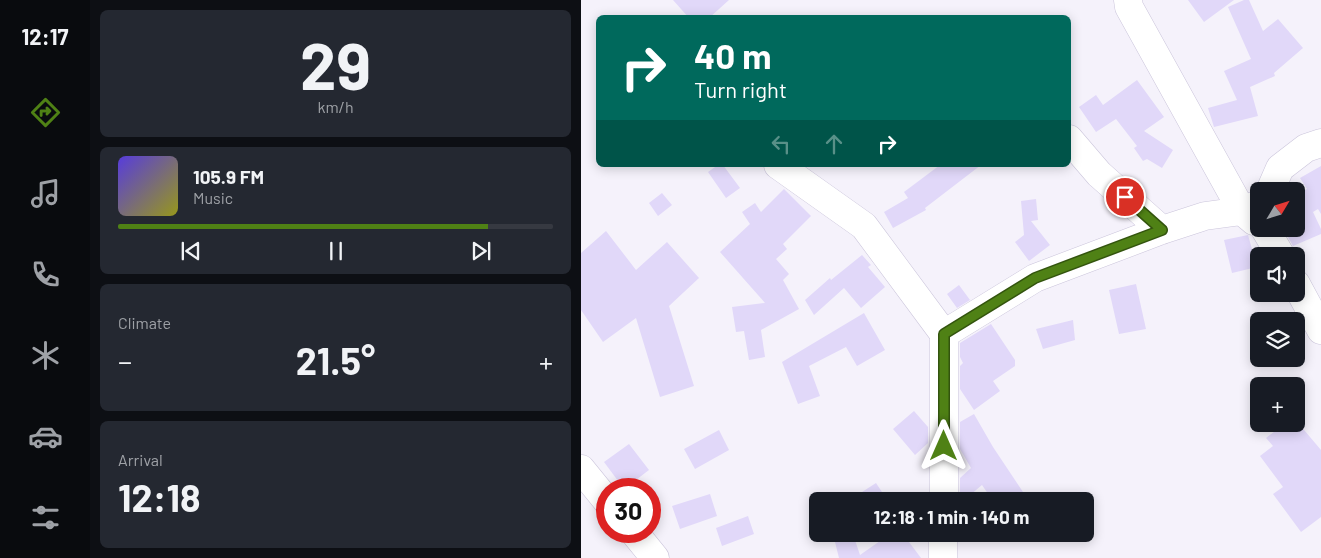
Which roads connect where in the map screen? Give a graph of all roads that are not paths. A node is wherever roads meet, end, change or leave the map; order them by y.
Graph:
1 (1128, 0) edge
2 (1071, 141) edge
3 (1321, 143) edge
4 (781, 167) edge
5 (1274, 182) edge
6 (1250, 208) edge
7 (1250, 213) edge
8 (1162, 230) junction
9 (1305, 301) edge
10 (1321, 330) edge
11 (944, 334) junction
12 (581, 469) edge
13 (596, 487) edge
14 (943, 492) edge
15 (943, 542) edge
16 (643, 543) edge
17 (655, 558) edge
18 (943, 558) edge

1 - 6 street
2 - 8 street
3 - 5 street
4 - 11 street
7 - 8 street
8 - 11 street
9 - 10 street
11 - 14 street
12 - 13 street
15 - 18 street
16 - 17 street

